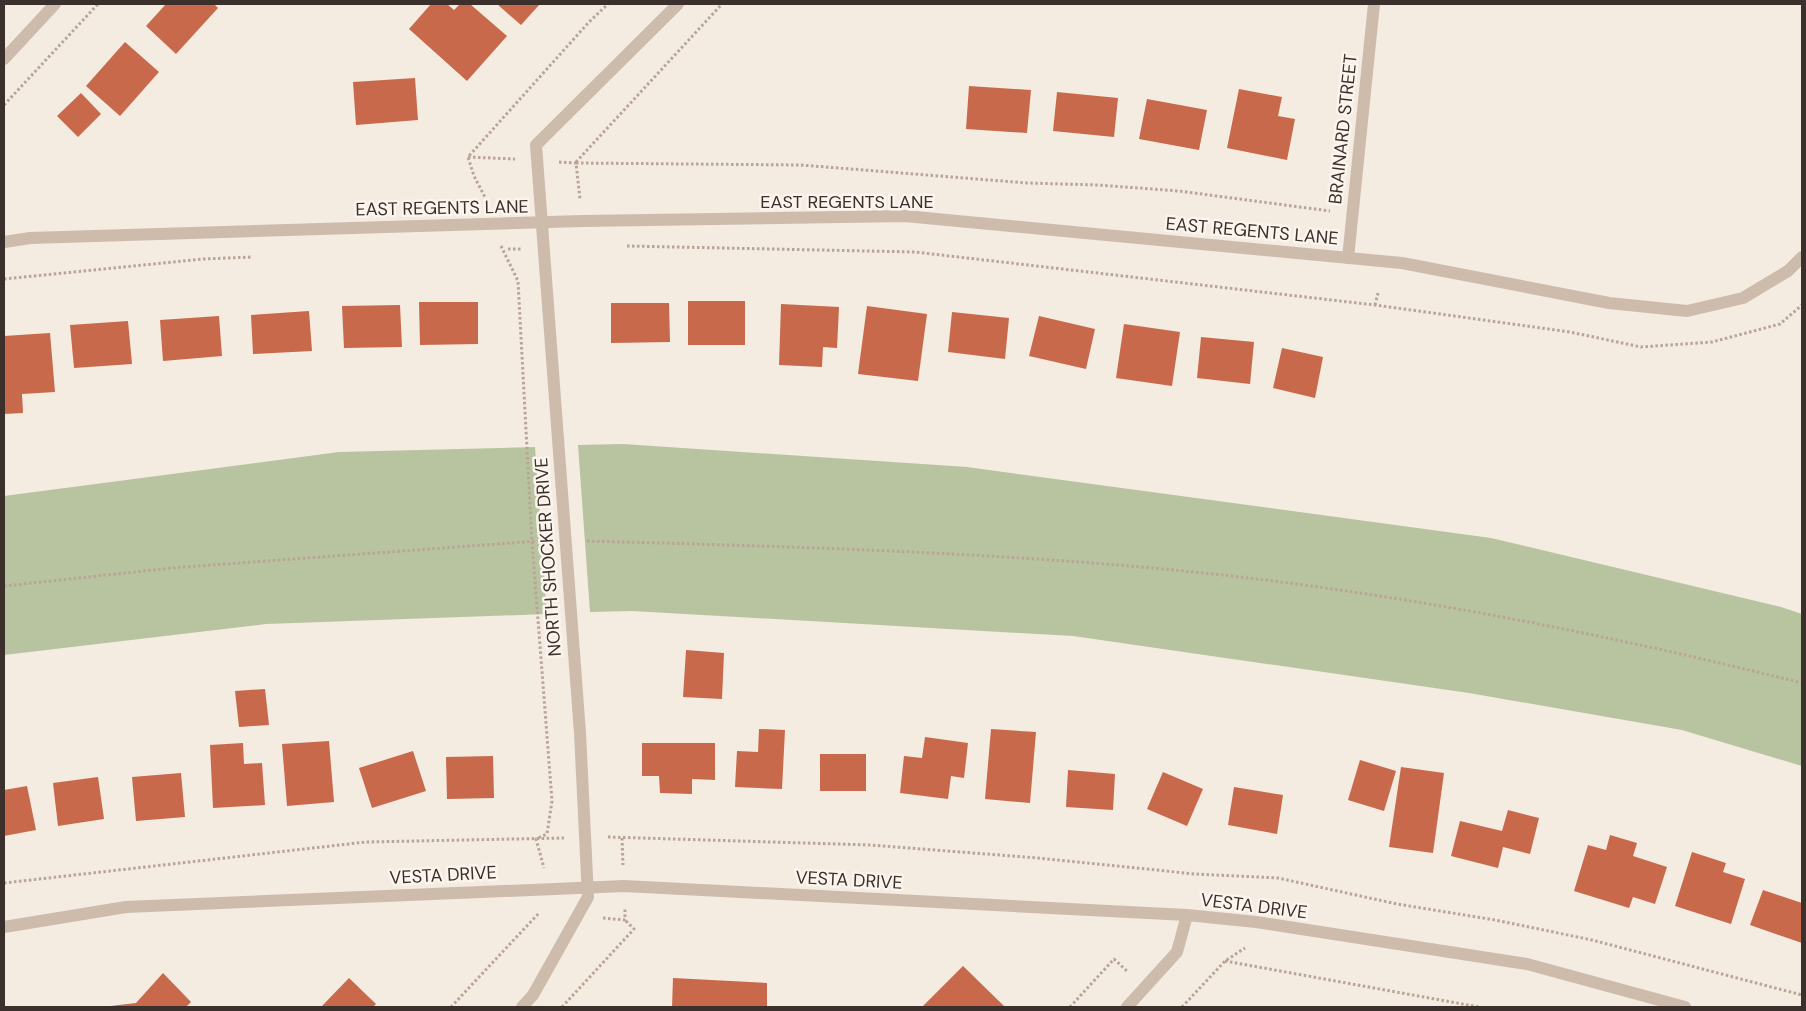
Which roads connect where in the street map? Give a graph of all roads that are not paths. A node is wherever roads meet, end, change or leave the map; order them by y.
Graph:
1 (55, 4) edge
2 (678, 4) edge
3 (1374, 4) edge
4 (4, 59) edge
5 (540, 224) junction
6 (4, 242) edge
7 (1802, 257) edge
8 (1348, 258) junction
9 (588, 887) junction
10 (1187, 915) junction
11 (4, 927) edge
12 (522, 1007) edge
13 (1127, 1007) edge
14 (1685, 1007) edge

1 - 4 street
2 - 5 street, NORTH SHOCKER DRIVE
3 - 8 street, BRAINARD STREET
5 - 6 street, EAST REGENTS LANE
5 - 8 street, EAST REGENTS LANE
5 - 9 street, NORTH SHOCKER DRIVE
7 - 8 street, EAST REGENTS LANE
9 - 10 street, VESTA DRIVE
9 - 11 street, VESTA DRIVE
9 - 12 street
10 - 13 street
10 - 14 street, VESTA DRIVE

